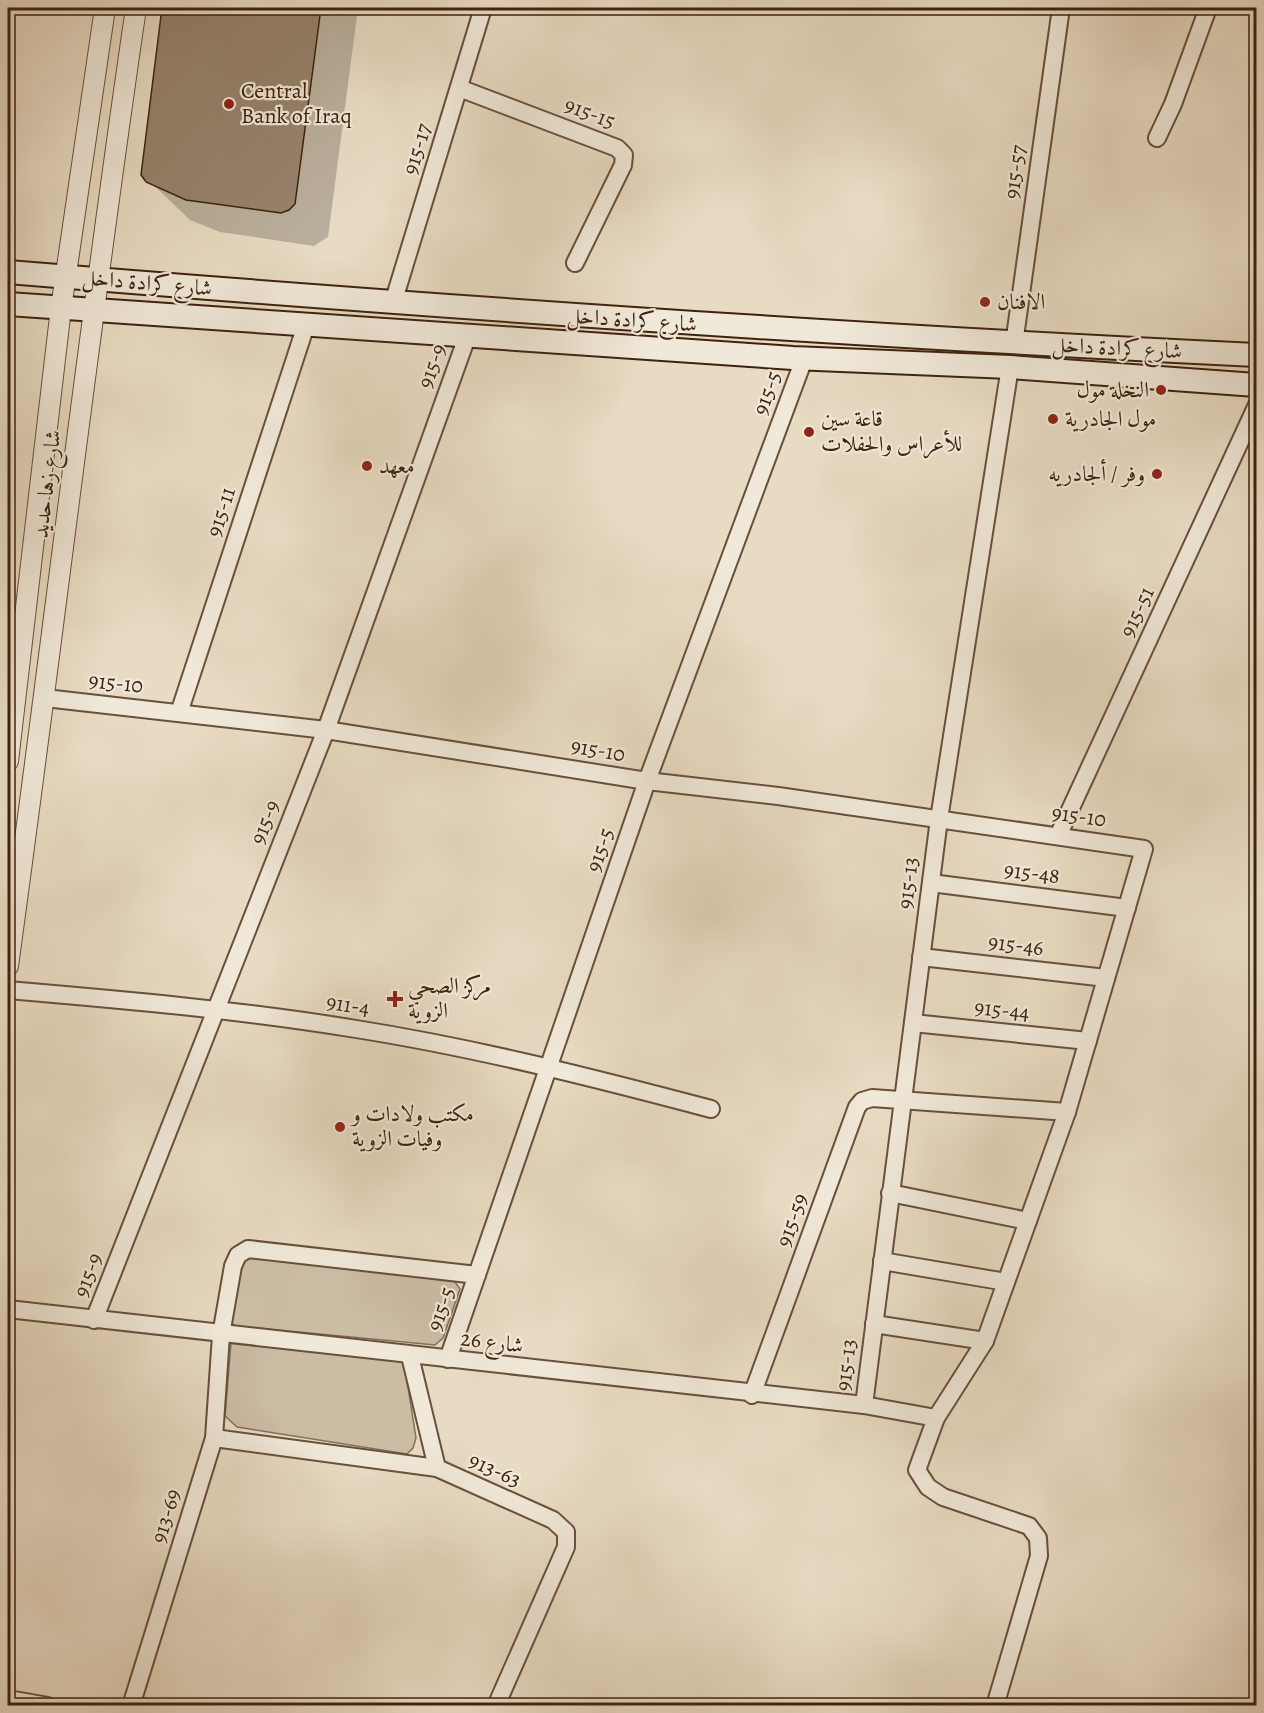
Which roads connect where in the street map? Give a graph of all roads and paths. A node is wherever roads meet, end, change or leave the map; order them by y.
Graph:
1 (105, 8) edge
2 (136, 8) edge
3 (483, 8) edge
4 (1061, 8) edge
5 (1208, 8) edge
6 (459, 88) junction
7 (1157, 138) dead end
8 (575, 263) dead end
9 (8, 272) edge
10 (66, 277) junction
11 (96, 279) junction
12 (393, 303) junction
13 (8, 304) edge
14 (61, 308) junction
15 (453, 308) junction
16 (92, 310) junction
17 (306, 325) junction
18 (795, 332) junction
19 (459, 336) junction
20 (1014, 344) junction
21 (1257, 355) edge
22 (798, 359) junction
23 (1010, 367) junction
24 (1257, 385) edge
25 (1257, 407) edge
26 (12, 692) edge
27 (45, 698) junction
28 (179, 713) junction
29 (326, 730) junction
30 (8, 761) edge
31 (647, 781) junction
32 (939, 819) junction
33 (1058, 836) junction
34 (931, 883) junction
35 (1127, 908) junction
36 (921, 957) junction
37 (8, 966) edge
38 (1106, 978) junction
39 (8, 990) edge
40 (215, 1008) junction
41 (913, 1023) junction
42 (1088, 1041) junction
43 (549, 1066) junction
44 (903, 1099) junction
45 (711, 1109) dead end
46 (1066, 1112) junction
47 (891, 1193) junction
48 (1028, 1221) junction
49 (882, 1261) junction
50 (477, 1275) junction
51 (1006, 1282) junction
52 (8, 1309) edge
53 (94, 1320) junction
54 (874, 1324) junction
55 (221, 1335) junction
56 (985, 1341) junction
57 (410, 1356) junction
58 (448, 1359) junction
59 (752, 1395) junction
60 (864, 1406) junction
61 (936, 1418) junction
62 (214, 1438) junction
63 (437, 1468) junction
64 (8, 1699) edge
65 (48, 1706) edge
66 (131, 1706) edge
67 (496, 1706) edge
68 (995, 1706) edge

1 - 10 street, شارع زها حديد
2 - 11 street, شارع زها حديد
3 - 6 street, 915-17
4 - 20 street, 915-57
5 - 7 street
6 - 8 street, 915-15
6 - 12 street, 915-17
9 - 10 main road, شارع كرادة داخل
10 - 11 main road, شارع كرادة داخل
10 - 14 street, شارع زها حديد
11 - 12 main road, شارع كرادة داخل
11 - 16 street, شارع زها حديد
12 - 15 main road, شارع كرادة داخل
13 - 14 main road, شارع كرادة داخل
14 - 16 main road, شارع كرادة داخل
14 - 26 street, شارع زها حديد
15 - 18 main road, شارع كرادة داخل
15 - 19 main road
16 - 17 main road, شارع كرادة داخل
16 - 27 street, شارع زها حديد
17 - 19 main road, شارع كرادة داخل
17 - 28 street, 915-11
18 - 20 main road, شارع كرادة داخل
18 - 22 main road
19 - 22 main road, شارع كرادة داخل
19 - 29 street, 915-9
20 - 21 main road, شارع كرادة داخل
22 - 23 main road, شارع كرادة داخل
22 - 31 street, 915-5
23 - 24 main road, شارع كرادة داخل
23 - 32 street, 915-13
25 - 33 street, 915-51
26 - 27 street
26 - 30 street, شارع زها حديد
27 - 28 street, 915-10
27 - 37 street, شارع زها حديد
28 - 29 street, 915-10
29 - 31 street, 915-10
29 - 40 street, 915-9
31 - 32 street, 915-10
31 - 43 street, 915-5
32 - 33 street, 915-10
32 - 34 street, 915-13
33 - 35 street, 915-10
34 - 35 street, 915-48
34 - 36 street, 915-13
35 - 38 street
36 - 38 street, 915-46
36 - 41 street, 915-13
38 - 42 street
39 - 40 street, 911-4
40 - 43 street, 911-4
40 - 53 street, 915-9
41 - 42 street, 915-44
41 - 44 street, 915-13
42 - 46 street
43 - 45 street, 911-4
43 - 50 street, 915-5
44 - 46 street, 915-59
44 - 47 street, 915-13
44 - 59 street, 915-59
46 - 48 street
47 - 48 street
47 - 49 street, 915-13
48 - 51 street
49 - 51 street
49 - 54 street, 915-13
50 - 55 street, 913-69
50 - 58 street, 915-5
51 - 56 street
52 - 53 street, شارع 26
53 - 55 street, شارع 26
54 - 56 street
54 - 60 street, 915-13
55 - 57 street, شارع 26
55 - 62 street, 913-69
56 - 61 street
57 - 58 street, شارع 26
57 - 63 street
58 - 59 street, شارع 26
59 - 60 street, شارع 26
60 - 61 street, شارع 26
61 - 68 street
62 - 63 street, 913-63
62 - 66 street, 913-69
63 - 67 street, 913-63
64 - 65 street

